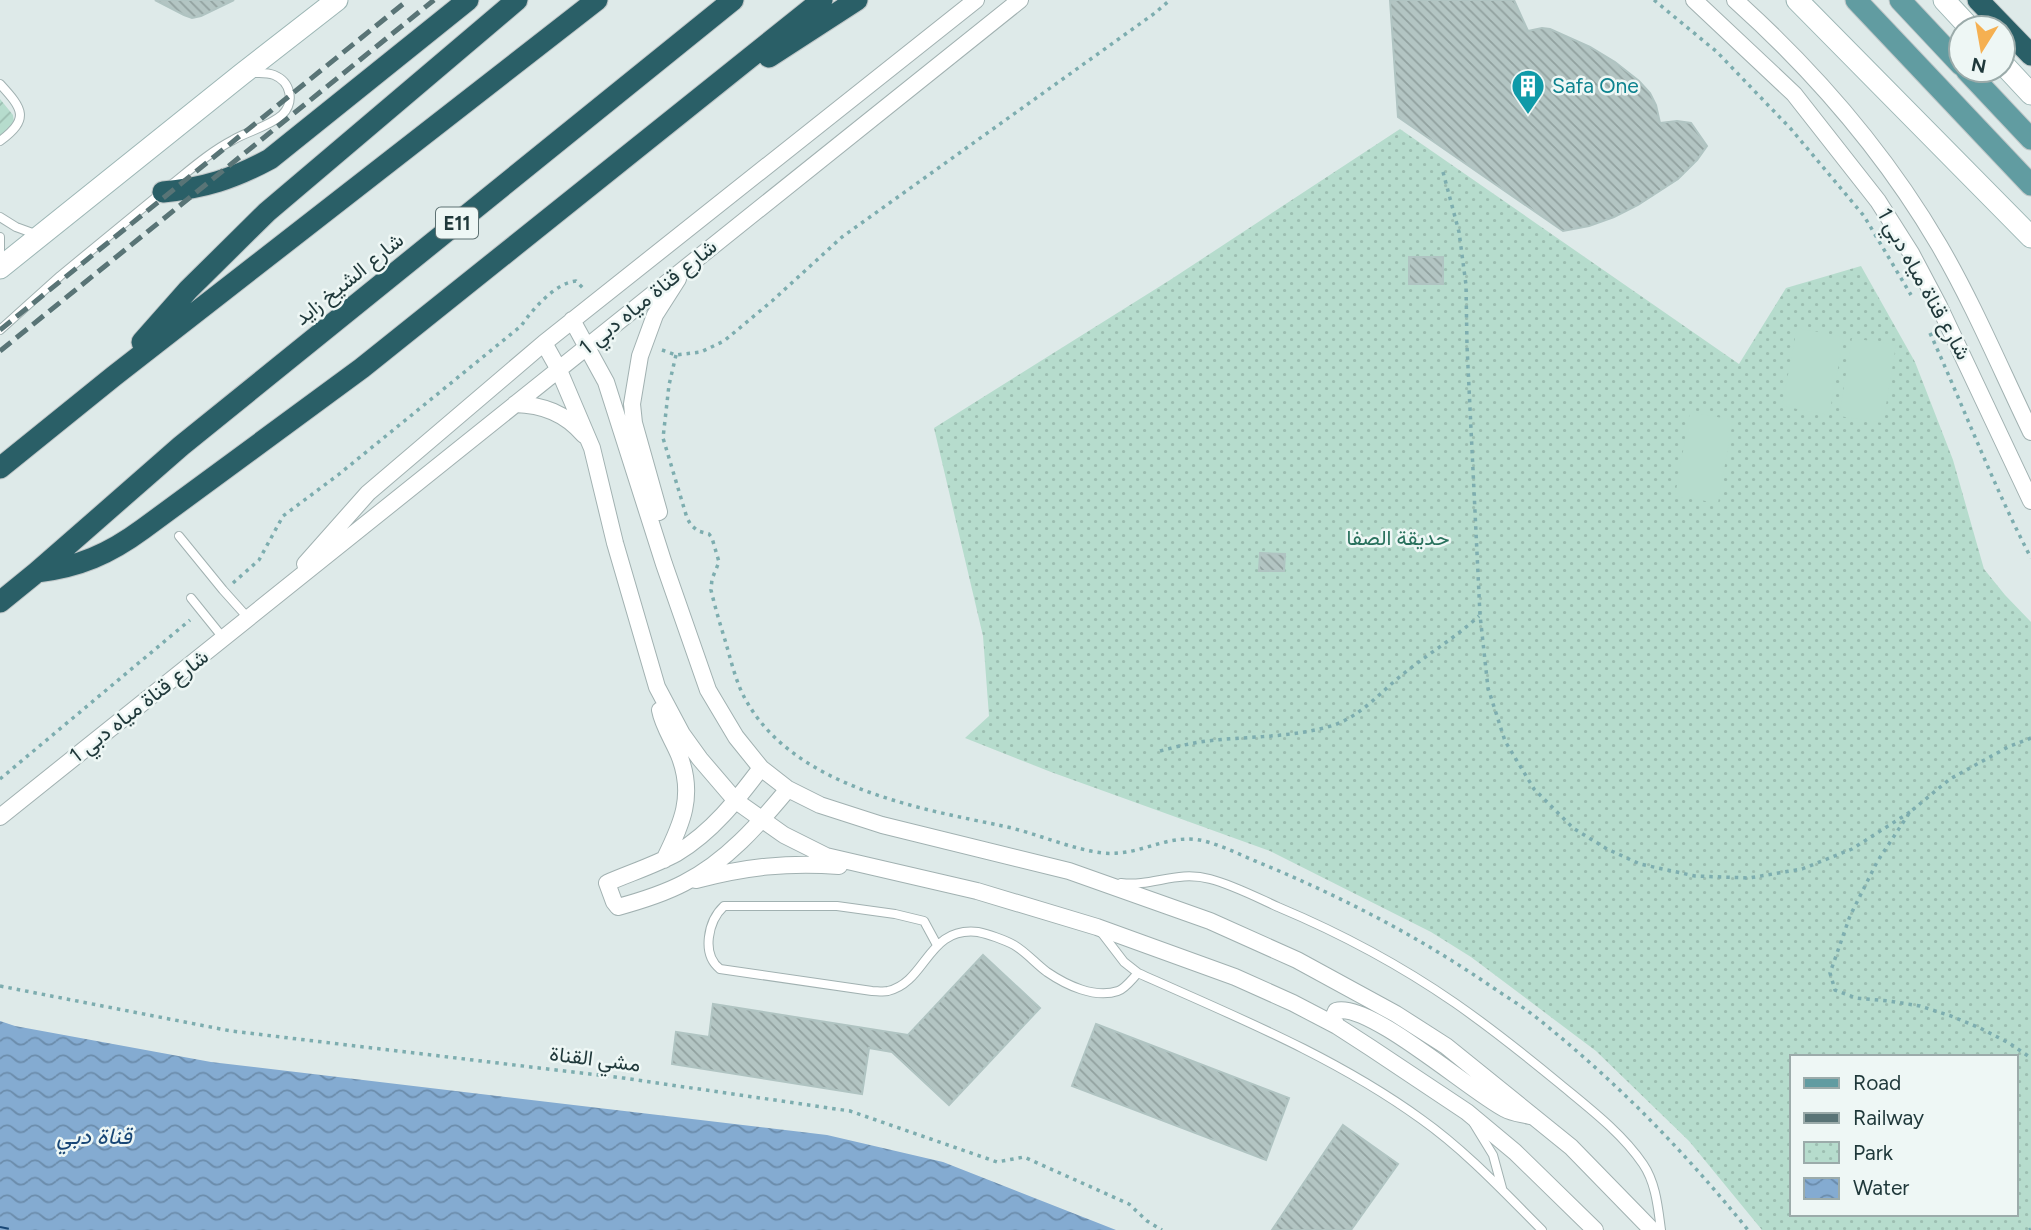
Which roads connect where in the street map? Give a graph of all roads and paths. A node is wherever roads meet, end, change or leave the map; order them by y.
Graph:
1 (337, 0) edge
2 (468, 0) edge
3 (517, 0) edge
4 (597, 0) edge
5 (733, 0) edge
6 (822, 0) edge
7 (857, 0) edge
8 (976, 0) edge
9 (1020, 0) edge
10 (1170, 0) edge
11 (1654, 0) edge
12 (1694, 0) edge
13 (1735, 0) edge
14 (1797, 0) edge
15 (1856, 0) edge
16 (1900, 0) edge
17 (1944, 0) edge
18 (1978, 0) edge
19 (1957, 14) edge
20 (1947, 50) edge
21 (2031, 55) edge
22 (242, 74) junction
23 (2017, 79) edge
24 (0, 84) edge
25 (1979, 84) edge
26 (712, 89) junction
27 (2031, 94) edge
28 (2031, 139) edge
29 (0, 141) edge
30 (1443, 172) dead end
31 (2031, 185) edge
32 (163, 192) junction
33 (0, 217) edge
34 (41, 235) junction
35 (0, 237) edge
36 (2031, 237) edge
37 (691, 262) junction
38 (0, 267) edge
39 (591, 296) dead end
40 (1917, 305) dead end
41 (572, 320) junction
42 (1927, 328) dead end
43 (0, 330) edge
44 (544, 343) junction
45 (645, 344) junction
46 (588, 346) junction
47 (676, 355) junction
48 (558, 368) junction
49 (114, 376) junction
50 (515, 404) junction
51 (2031, 432) edge
52 (592, 448) junction
53 (0, 468) edge
54 (2031, 501) edge
55 (179, 536) dead end
56 (658, 545) junction
57 (2031, 558) edge
58 (37, 572) junction
59 (223, 590) junction
60 (278, 595) junction
61 (191, 598) dead end
62 (0, 602) edge
63 (201, 612) junction
64 (1480, 615) junction
65 (249, 619) junction
66 (224, 639) junction
67 (657, 687) junction
68 (2031, 738) edge
69 (1160, 751) dead end
70 (761, 768) junction
71 (0, 779) edge
72 (788, 789) junction
73 (736, 801) junction
74 (1910, 812) junction
75 (0, 817) edge
76 (762, 821) junction
77 (664, 860) junction
78 (876, 869) junction
79 (1097, 880) junction
80 (687, 883) junction
81 (1097, 927) junction
82 (937, 945) junction
83 (1138, 973) junction
84 (0, 986) edge
85 (1337, 1026) junction
86 (2031, 1058) edge
87 (1467, 1112) junction
88 (1536, 1118) junction
89 (1502, 1190) junction
90 (1162, 1230) edge
91 (1542, 1230) edge
92 (1595, 1230) edge
93 (1653, 1230) edge
94 (1661, 1230) edge
95 (1748, 1230) edge

1 - 22 street
2 - 32 highway
3 - 49 highway
4 - 49 highway
5 - 58 highway, شارع الشيخ زايد / E11
6 - 26 highway
7 - 26 highway
8 - 41 street, شارع قناة مياه دبي 1
9 - 37 street, شارع قناة مياه دبي 1
10 - 47 path
11 - 40 path
12 - 54 street, شارع قناة مياه دبي 1
13 - 51 street, شارع قناة مياه دبي 1
14 - 36 street
15 - 31 main road
16 - 20 main road
17 - 19 street
18 - 21 highway
22 - 32 lane
22 - 34 street
23 - 27 street
24 - 29 lane
25 - 28 main road
26 - 58 highway
30 - 64 path
32 - 43 lane
33 - 34 lane
34 - 38 street
35 - 38 lane
37 - 45 street
37 - 46 street, شارع قناة مياه دبي 1
39 - 59 path
41 - 44 street, شارع قناة مياه دبي 1
41 - 46 street
42 - 57 path
44 - 48 street
44 - 60 street, شارع قناة مياه دبي 1
45 - 47 path
45 - 56 street
46 - 48 street, شارع قناة مياه دبي 1
46 - 56 street
47 - 95 path
48 - 50 street, شارع قناة مياه دبي 1
48 - 52 street
49 - 53 highway
50 - 52 street
50 - 60 street, شارع قناة مياه دبي 1
52 - 67 street
55 - 59 lane
56 - 70 street
58 - 62 highway, شارع الشيخ زايد / E11
59 - 65 lane
60 - 65 street, شارع قناة مياه دبي 1
61 - 63 lane
63 - 66 lane
63 - 71 path
64 - 69 path
64 - 74 path
65 - 66 street, شارع قناة مياه دبي 1
66 - 75 street, شارع قناة مياه دبي 1
67 - 73 street
67 - 77 street
68 - 74 path
70 - 72 street
70 - 73 street
72 - 76 street
72 - 79 street
73 - 76 street
73 - 77 street
74 - 86 path
76 - 78 street
76 - 80 street
77 - 80 street
78 - 80 street
78 - 81 street
79 - 88 street
79 - 94 lane
81 - 83 lane
81 - 85 street
82 - 82 lane
82 - 83 lane
83 - 89 lane
84 - 90 path, مشي القناة
85 - 87 street
85 - 88 street
87 - 89 lane
87 - 92 street
88 - 93 street
89 - 91 lane

